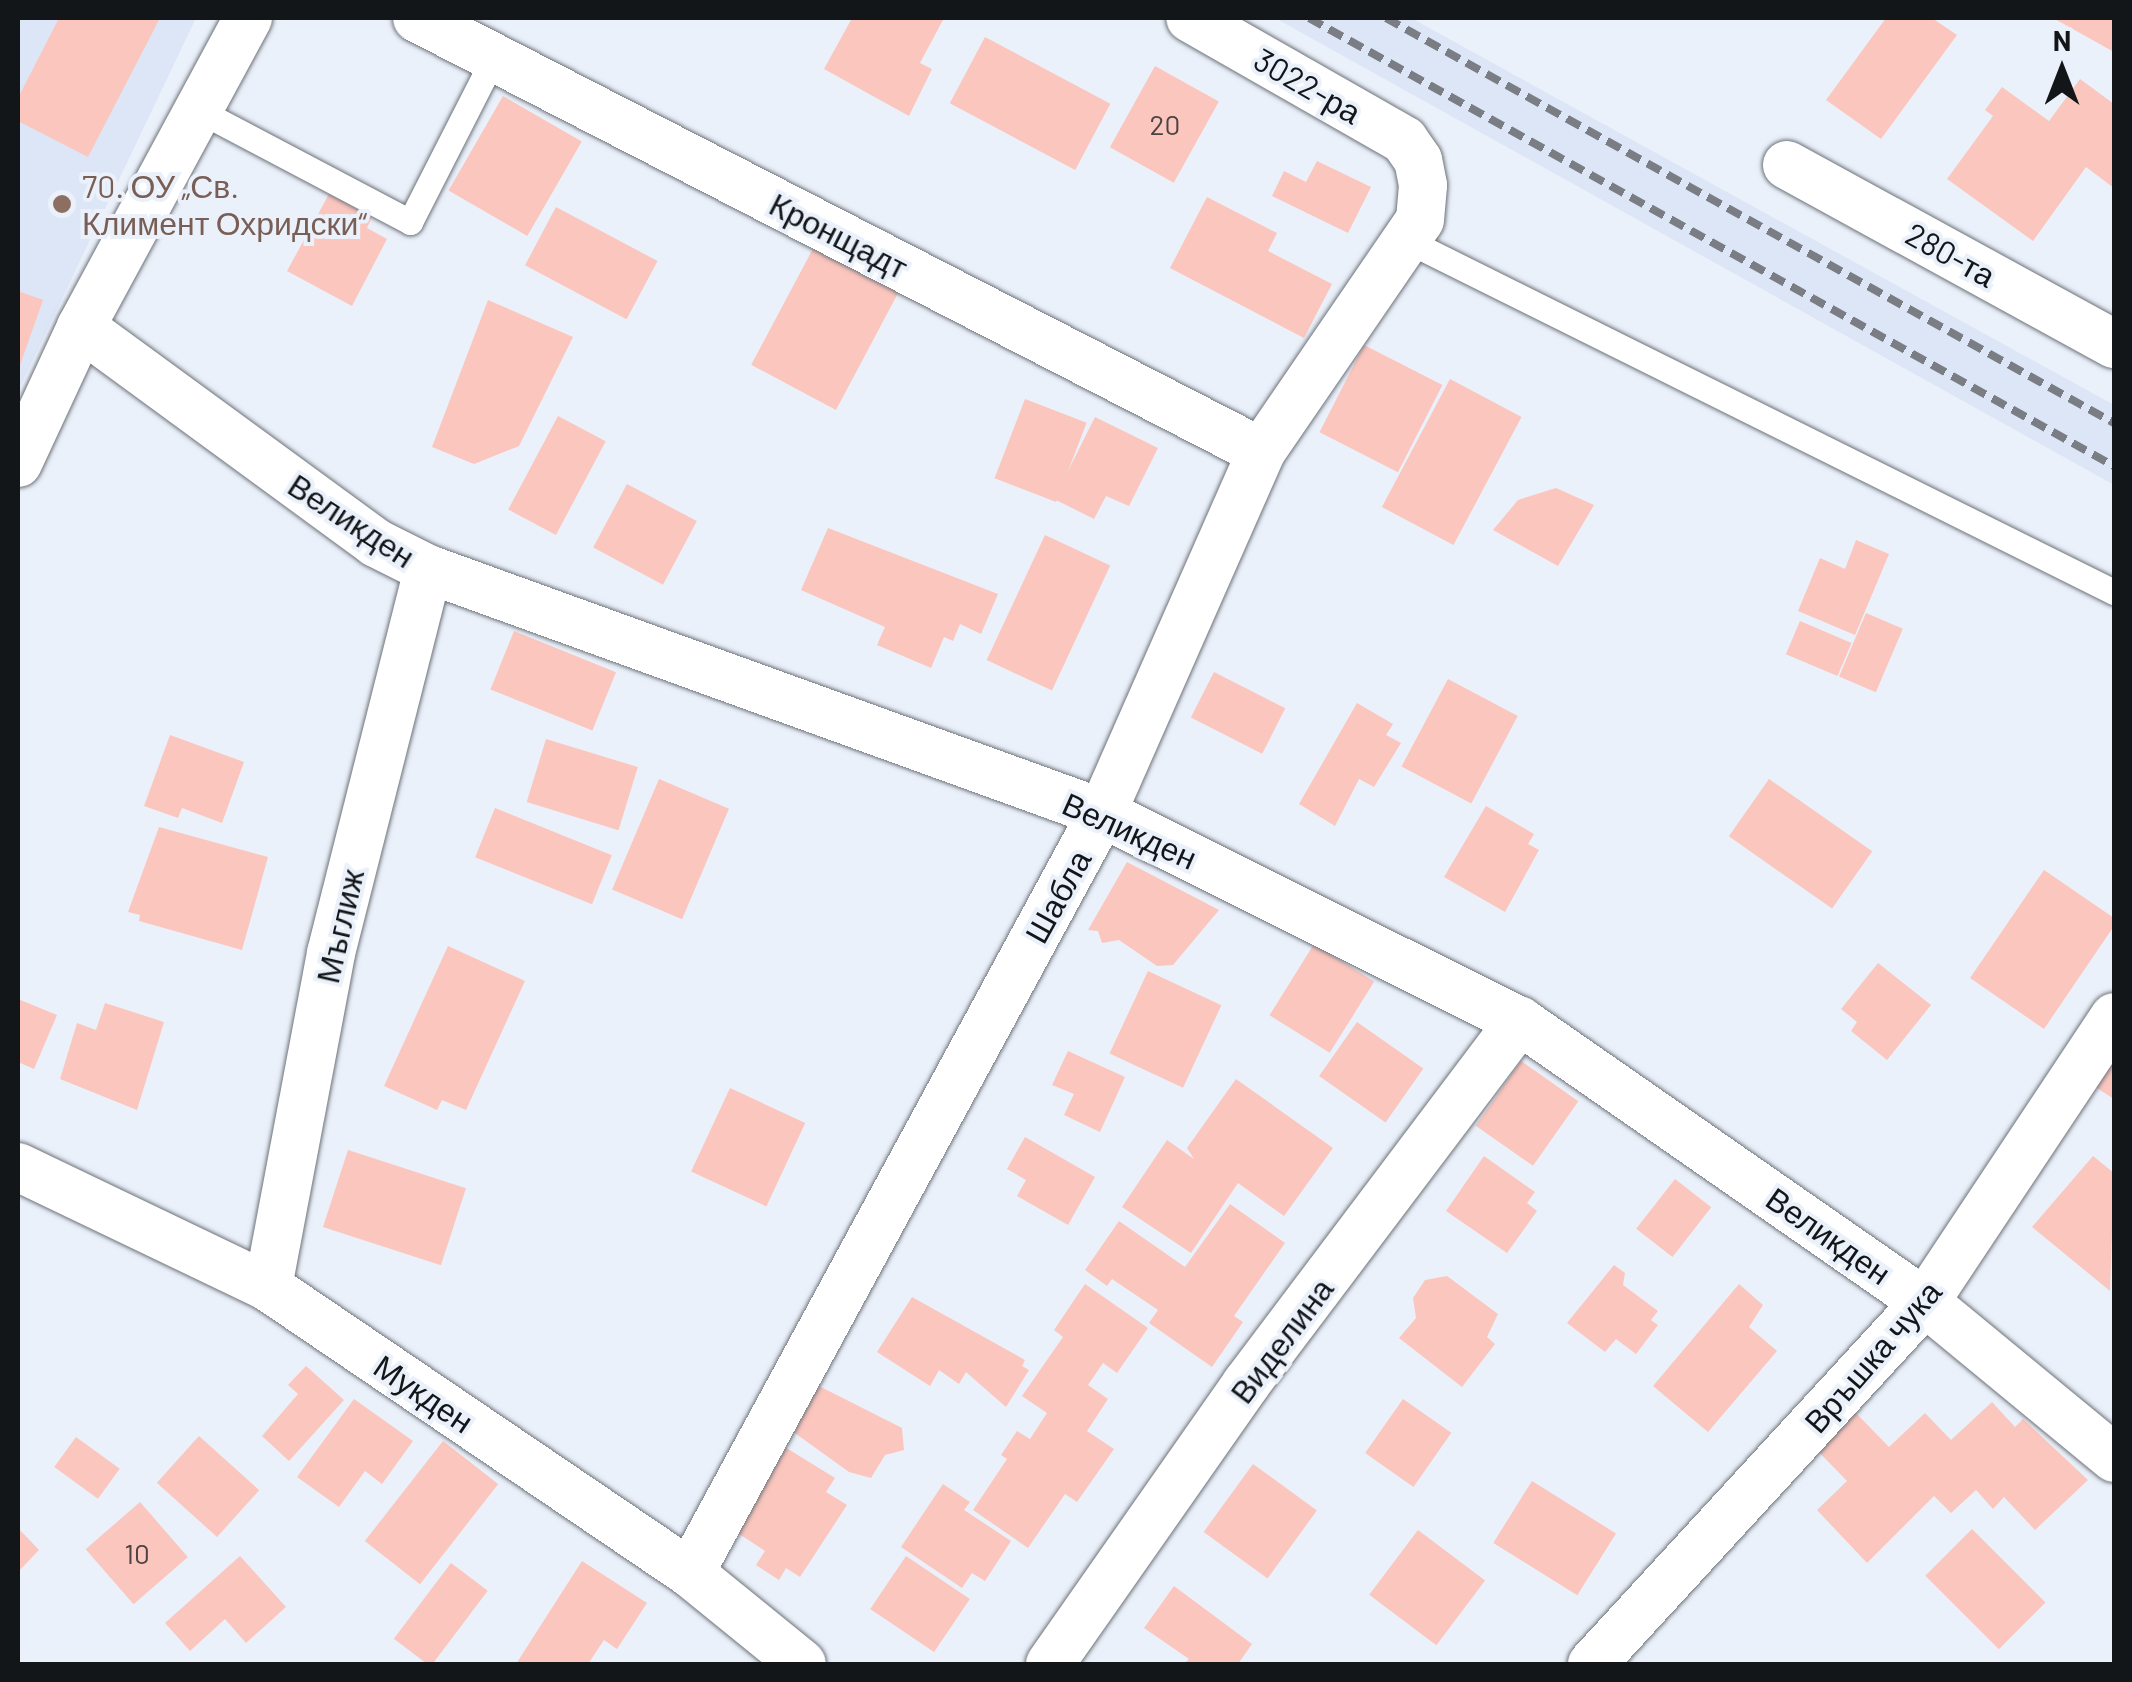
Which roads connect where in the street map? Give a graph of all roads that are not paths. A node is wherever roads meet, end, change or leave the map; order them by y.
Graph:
1 (248, 18) edge
2 (417, 18) edge
3 (1190, 18) edge
4 (494, 57) junction
5 (198, 110) junction
6 (1418, 160) joint
7 (1787, 164) dead end
8 (1406, 240) junction
9 (81, 327) junction
10 (2114, 344) edge
11 (1261, 452) junction
12 (18, 464) edge
13 (428, 569) junction
14 (2114, 592) edge
15 (1102, 813) junction
16 (2114, 1017) edge
17 (1520, 1021) junction
18 (18, 1168) edge
19 (268, 1287) junction
20 (1925, 1302) junction
21 (2114, 1458) edge
22 (690, 1572) junction
23 (802, 1664) edge
24 (1050, 1664) edge
25 (1592, 1664) edge

1 - 5 street
2 - 4 street, Кронщадт
3 - 6 street, 3022-ра
4 - 5 lane
4 - 11 street, Кронщадт
5 - 9 street
6 - 8 street, Шабла
7 - 10 street, 280-та
8 - 11 street, Шабла
8 - 14 lane
9 - 12 street
9 - 13 street, Великден
11 - 15 street, Шабла
13 - 15 street, Великден
13 - 19 street, Мъглиж
15 - 17 street, Великден
15 - 22 street, Шабла
16 - 20 street, Връшка чука
17 - 20 street, Великден
17 - 24 street, Виделина
18 - 19 street, Мукден
19 - 22 street, Мукден
20 - 21 street, Великден
20 - 25 street, Връшка чука
22 - 23 street, Мукден

